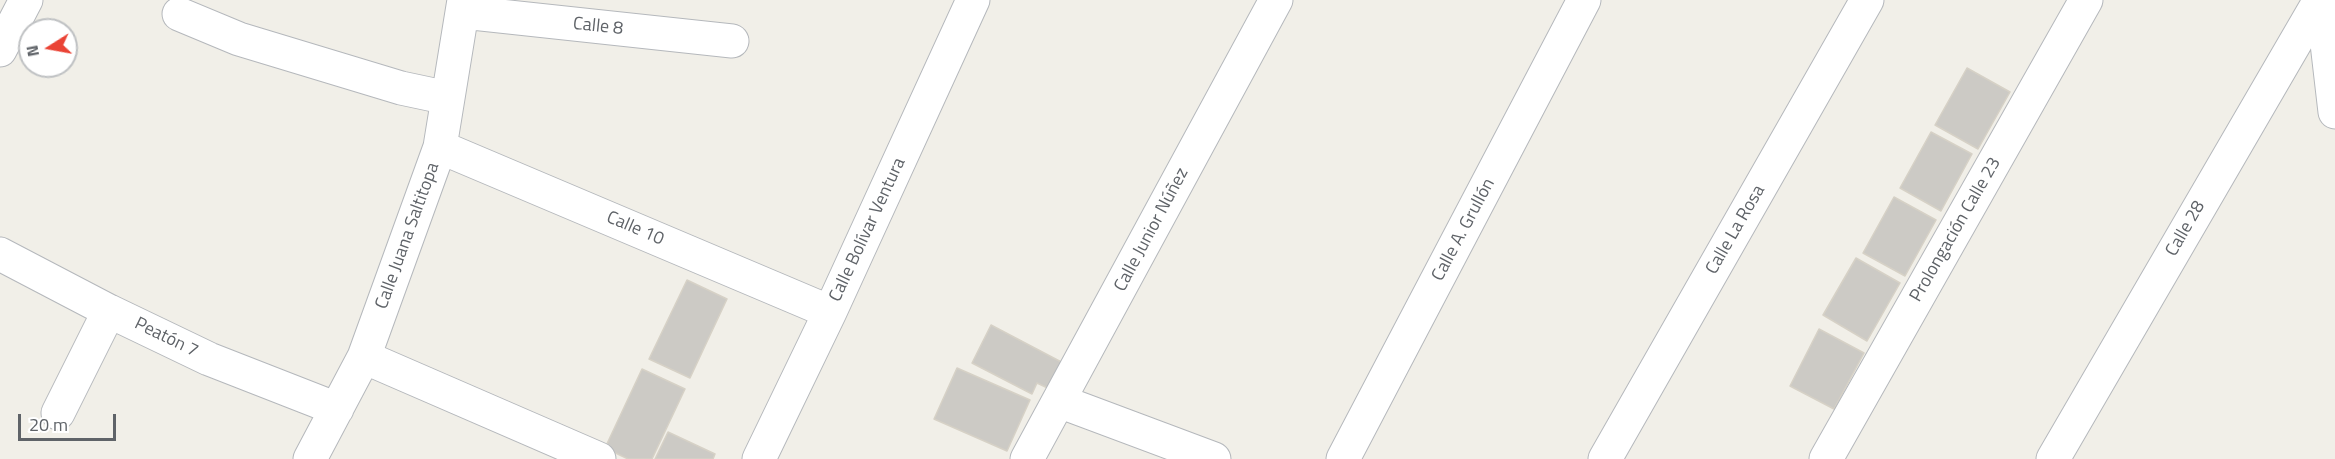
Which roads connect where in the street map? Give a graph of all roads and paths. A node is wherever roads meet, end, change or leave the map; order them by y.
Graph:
1 (26, 0) edge
2 (973, 0) edge
3 (1276, 0) edge
4 (1584, 0) edge
5 (1867, 0) edge
6 (2086, 0) edge
7 (2321, 0) edge
8 (463, 6) edge
9 (180, 14) dead end
10 (732, 41) dead end
11 (0, 50) edge
12 (448, 98) junction
13 (2335, 112) edge
14 (440, 147) junction
15 (0, 254) edge
16 (109, 311) junction
17 (830, 312) junction
18 (364, 357) junction
19 (1059, 401) junction
20 (337, 409) junction
21 (58, 413) dead end
22 (310, 459) edge
23 (599, 459) edge
24 (759, 459) edge
25 (1027, 459) edge
26 (1214, 459) edge
27 (1344, 459) edge
28 (1605, 459) edge
29 (1826, 459) edge
30 (2053, 459) edge

1 - 11 street
2 - 17 street, Calle Bolívar Ventura
3 - 19 street, Calle Junior Núñez
4 - 27 street, Calle A. Grullón
5 - 28 street, Calle La Rosa
6 - 29 street, Prolongación Calle 23
7 - 13 street
7 - 30 street, Calle 28
8 - 10 street, Calle 8
8 - 12 street, Calle Juana Saltitopa
9 - 12 street
12 - 14 street, Calle Juana Saltitopa
14 - 17 street, Calle 10
14 - 18 street, Calle Juana Saltitopa
15 - 16 street, Peatón 7
16 - 20 street, Peatón 7
16 - 21 street
17 - 24 street, Calle Bolívar Ventura
18 - 20 street, Calle Juana Saltitopa
18 - 23 street
19 - 25 street, Calle Junior Núñez
19 - 26 street
20 - 22 street, Calle Juana Saltitopa

